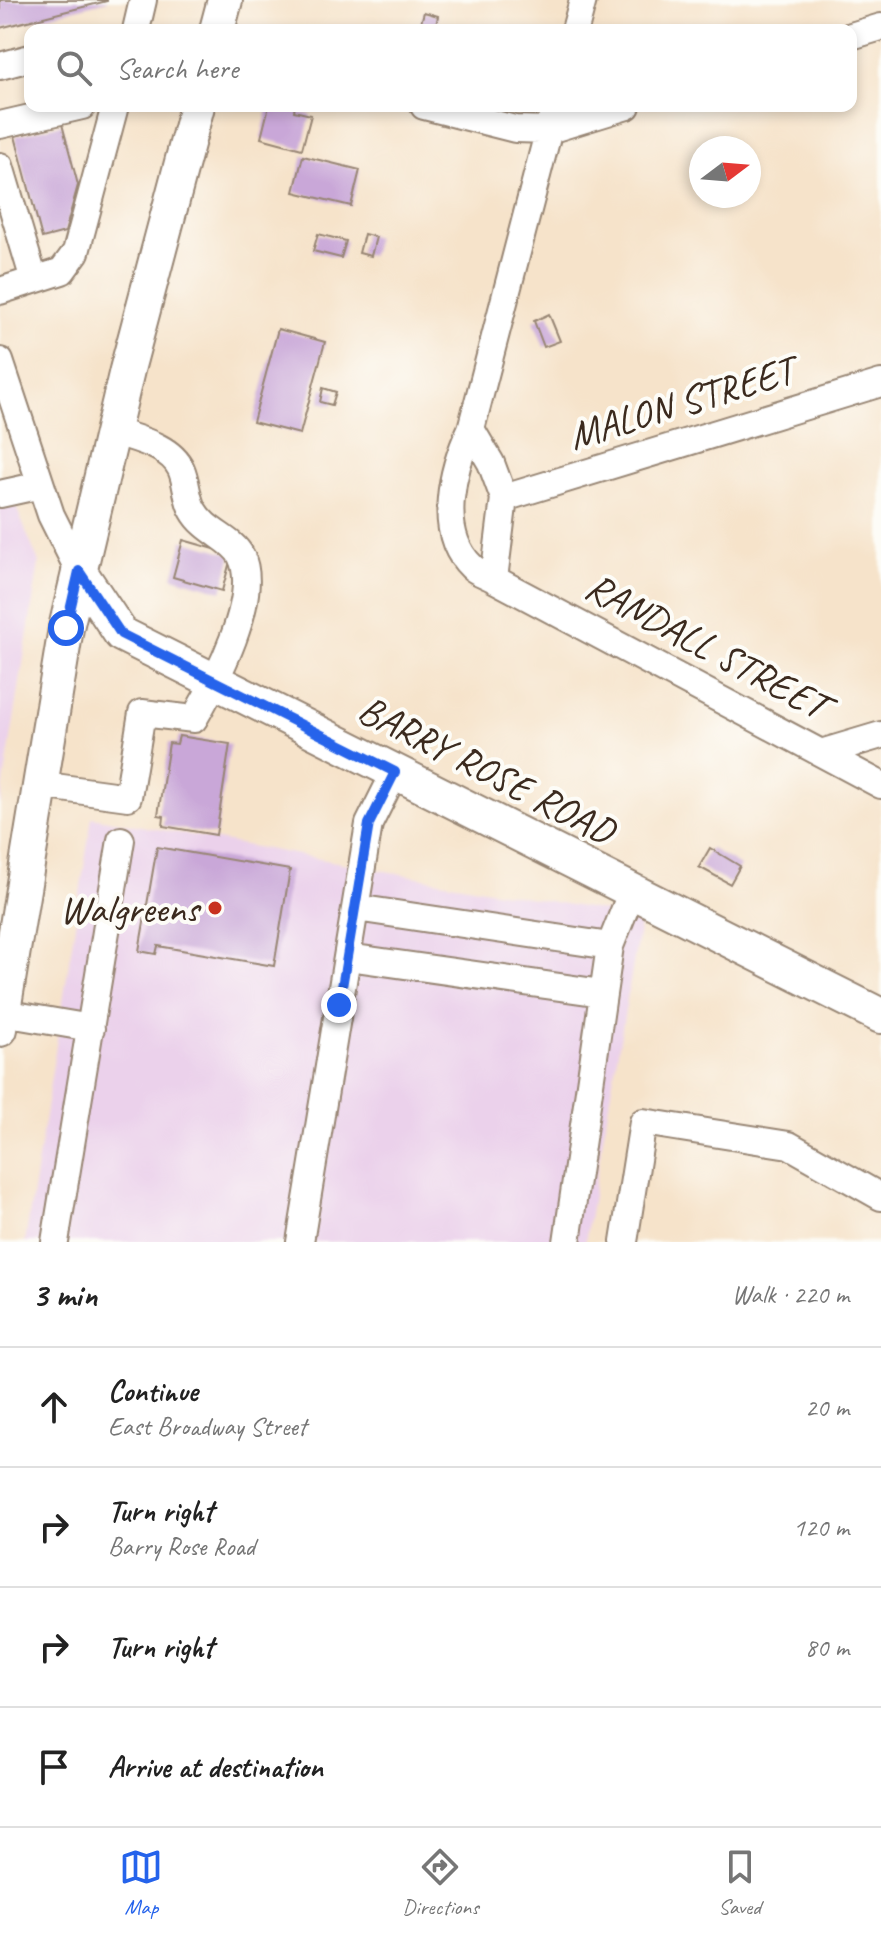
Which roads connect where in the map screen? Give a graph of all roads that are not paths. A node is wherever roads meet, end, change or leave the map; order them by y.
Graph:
1 (143, 0) edge
2 (225, 0) edge
3 (583, 0) edge
4 (137, 24) edge
5 (219, 24) edge
6 (577, 24) edge
7 (881, 27) edge
8 (857, 34) edge
9 (24, 60) edge
10 (0, 66) edge
11 (56, 112) edge
12 (113, 112) edge
13 (195, 112) edge
14 (448, 112) edge
15 (590, 112) edge
16 (552, 118) edge
17 (0, 125) edge
18 (0, 166) edge
19 (34, 280) junction
20 (0, 291) edge
21 (0, 361) edge
22 (881, 383) edge
23 (471, 429) junction
24 (113, 431) junction
25 (41, 485) junction
26 (0, 494) edge
27 (504, 498) junction
28 (79, 571) junction
29 (494, 579) junction
30 (216, 681) junction
31 (881, 735) edge
32 (824, 752) junction
33 (395, 772) junction
34 (40, 785) junction
35 (881, 785) edge
36 (121, 840) dead end
37 (632, 891) junction
38 (356, 908) junction
39 (610, 946) junction
40 (348, 957) junction
41 (602, 993) junction
42 (881, 1016) edge
43 (1, 1021) edge
44 (91, 1028) junction
45 (881, 1197) edge
46 (55, 1242) edge
47 (300, 1242) edge
48 (567, 1242) edge
49 (624, 1242) edge

1 - 4 street
2 - 5 main road
3 - 6 street
7 - 8 street
9 - 10 street
11 - 17 street
12 - 19 street
13 - 24 main road
14 - 16 street
15 - 16 street
16 - 23 street, RANDALL STREET
18 - 19 street
19 - 20 street
21 - 25 street
22 - 27 street, MALON STREET
23 - 27 street
23 - 29 street, RANDALL STREET
24 - 28 main road
24 - 30 street
25 - 26 street
25 - 28 street
27 - 29 street
28 - 30 main road, BARRY ROSE ROAD
28 - 34 main road
29 - 32 street, RANDALL STREET
30 - 33 main road, BARRY ROSE ROAD
30 - 34 street
31 - 32 street
32 - 35 street, RANDALL STREET
33 - 37 main road, BARRY ROSE ROAD
33 - 38 street
34 - 43 main road
36 - 44 street
37 - 39 street
37 - 42 main road, BARRY ROSE ROAD
38 - 39 street
38 - 40 street
39 - 41 street
40 - 41 street
40 - 47 street
41 - 48 street
43 - 44 street
44 - 46 street
45 - 49 street

